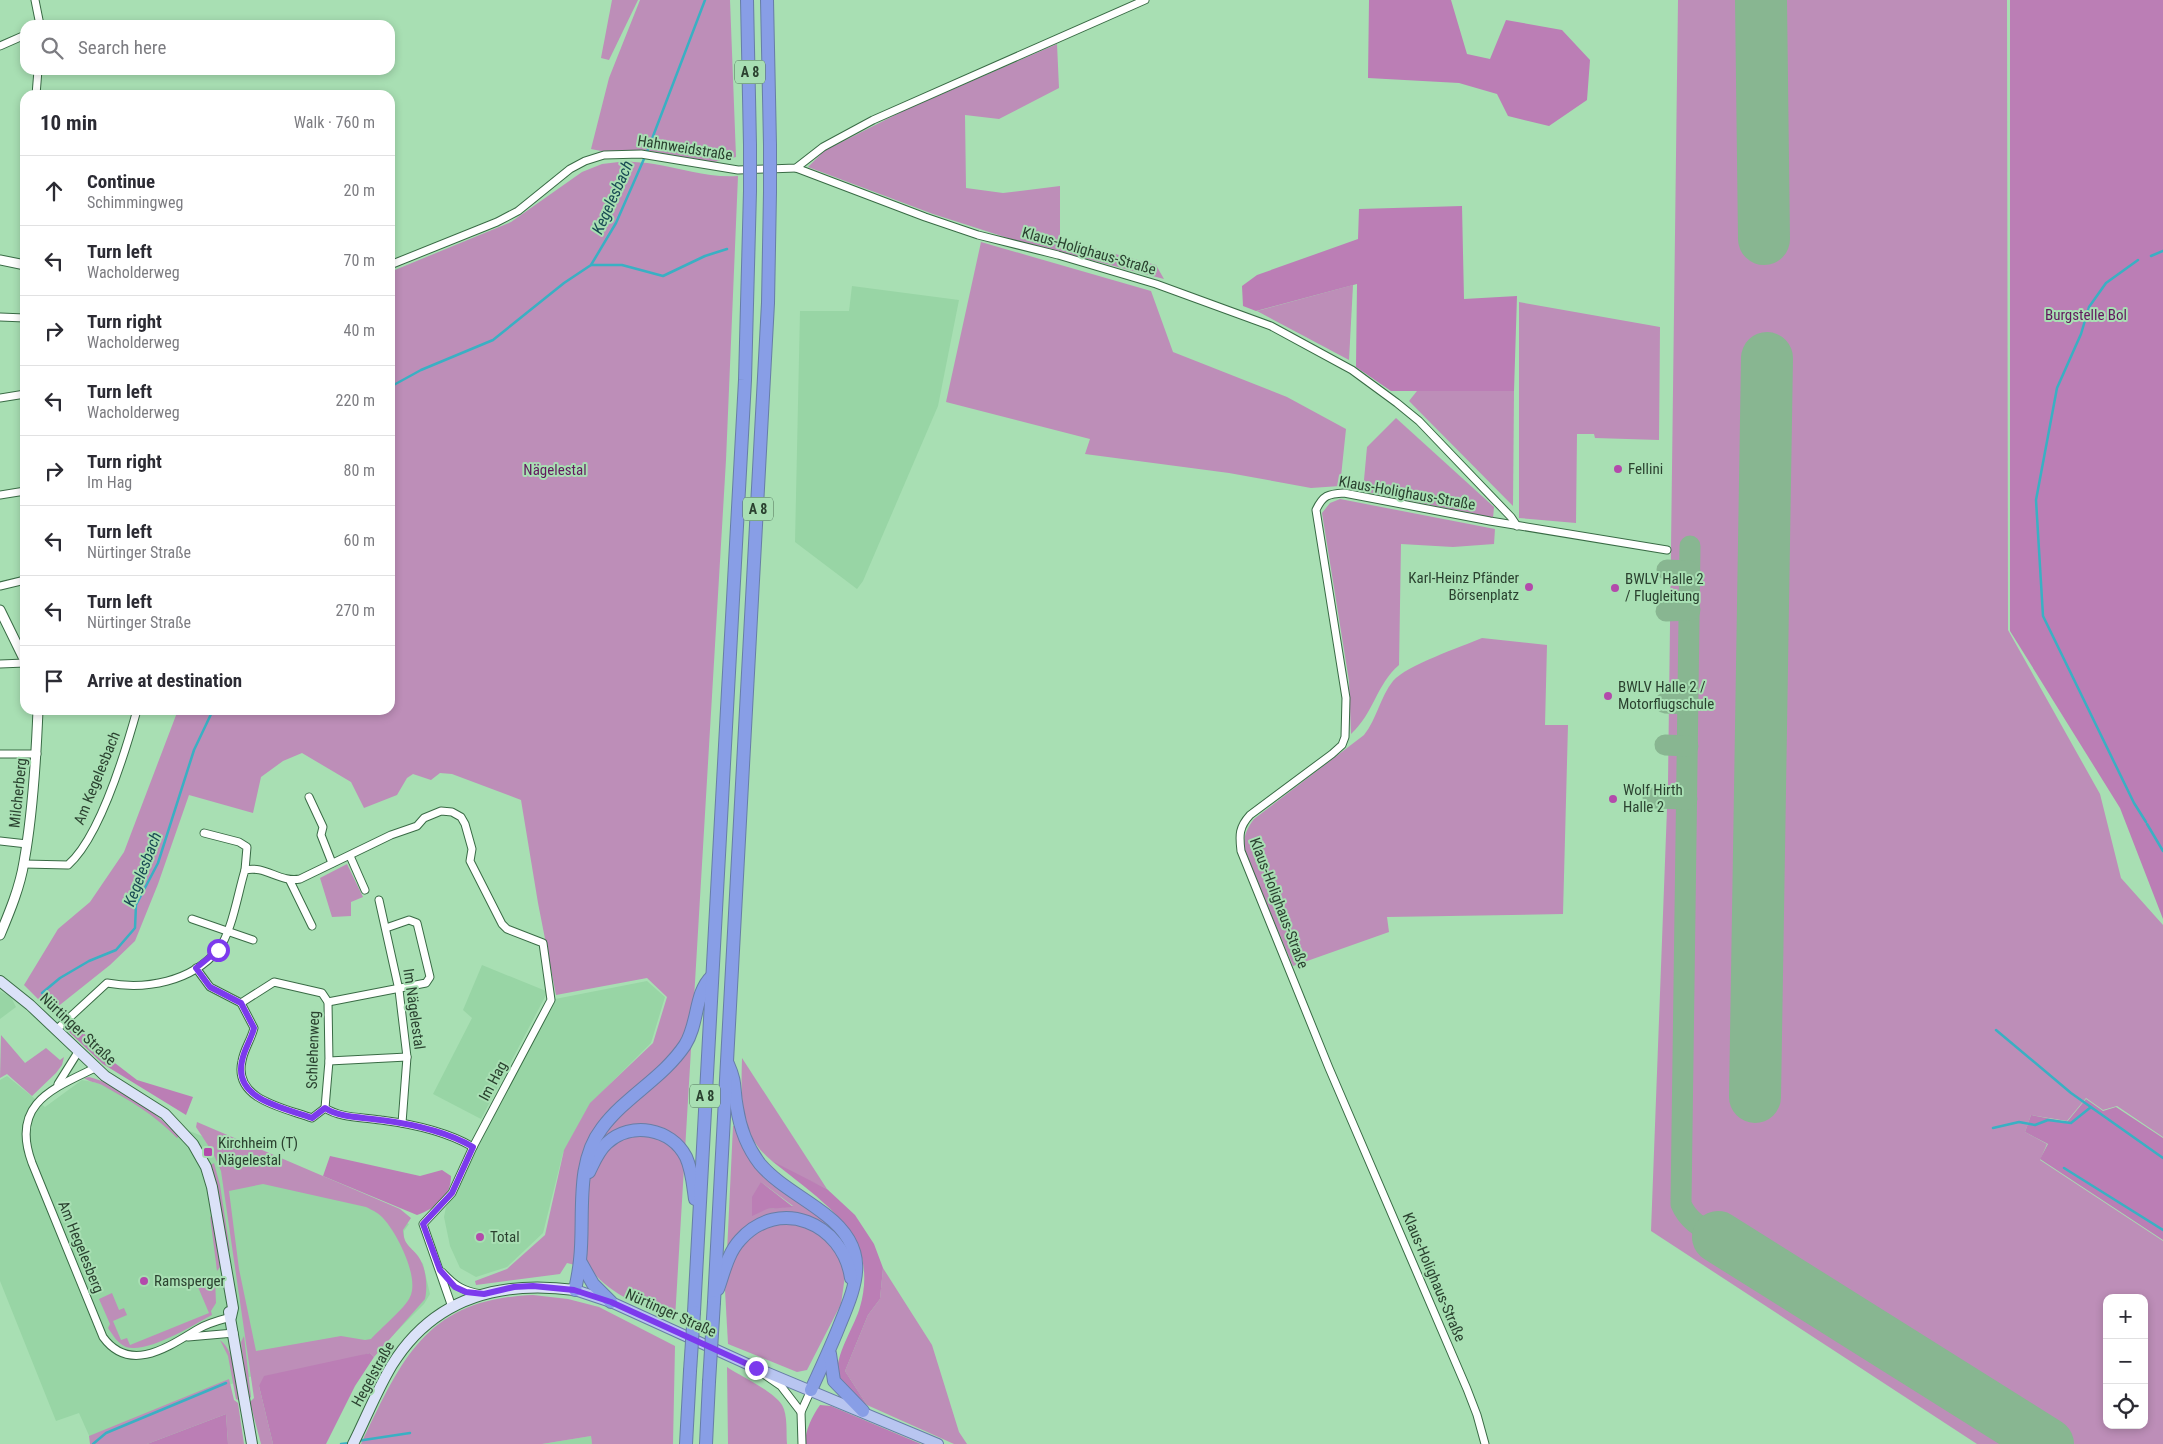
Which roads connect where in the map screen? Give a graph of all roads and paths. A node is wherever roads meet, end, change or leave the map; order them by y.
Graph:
1 (35, 0) edge
2 (746, 0) edge
3 (766, 0) edge
4 (1145, 0) edge
5 (39, 20) edge
6 (20, 37) edge
7 (0, 46) edge
8 (38, 75) edge
9 (36, 90) edge
10 (796, 168) junction
11 (0, 260) edge
12 (395, 262) edge
13 (20, 264) edge
14 (0, 317) edge
15 (20, 318) edge
16 (20, 395) edge
17 (0, 398) edge
18 (20, 492) edge
19 (0, 496) edge
20 (1517, 526) junction
21 (1667, 550) dead end
22 (20, 581) edge
23 (0, 586) edge
24 (0, 610) edge
25 (20, 652) edge
26 (20, 662) edge
27 (0, 664) edge
28 (38, 715) edge
29 (136, 715) edge
30 (0, 754) edge
31 (37, 754) junction
32 (309, 798) dead end
33 (204, 833) dead end
34 (0, 841) edge
35 (27, 844) junction
36 (350, 856) junction
37 (332, 863) junction
38 (24, 864) junction
39 (245, 870) junction
40 (290, 880) junction
41 (365, 890) dead end
42 (379, 900) dead end
43 (192, 919) dead end
44 (312, 926) dead end
45 (386, 928) junction
46 (228, 930) junction
47 (0, 935) edge
48 (253, 940) dead end
49 (196, 968) junction
50 (712, 976) junction
51 (0, 981) edge
52 (399, 990) junction
53 (328, 1002) junction
54 (241, 1003) junction
55 (56, 1030) junction
56 (78, 1052) junction
57 (407, 1057) junction
58 (329, 1061) junction
59 (727, 1062) junction
60 (95, 1068) junction
61 (58, 1084) junction
62 (325, 1108) junction
63 (402, 1122) junction
64 (473, 1147) junction
65 (585, 1181) junction
66 (699, 1217) junction
67 (423, 1224) joint
68 (580, 1261) junction
69 (440, 1270) junction
70 (574, 1290) junction
71 (484, 1294) junction
72 (852, 1298) junction
73 (611, 1302) junction
74 (714, 1302) junction
75 (452, 1307) junction
76 (231, 1317) junction
77 (234, 1333) junction
78 (187, 1337) junction
79 (830, 1352) junction
80 (756, 1368) junction
81 (811, 1390) junction
82 (863, 1411) junction
83 (801, 1412) junction
84 (252, 1444) edge
85 (353, 1444) edge
86 (686, 1444) edge
87 (706, 1444) edge
88 (802, 1444) edge
89 (938, 1444) edge
90 (1485, 1444) edge

1 - 5 street
2 - 50 highway, A 8, bridge
3 - 59 highway, A 8, bridge
4 - 10 street
6 - 7 street
8 - 9 street
10 - 12 street, Hahnweidstraße
10 - 20 street, Klaus-Holighaus-Straße
11 - 13 street
14 - 15 street
16 - 17 street
18 - 19 street
20 - 21 street, Klaus-Holighaus-Straße
20 - 90 street, Klaus-Holighaus-Straße
22 - 23 street
24 - 25 street
26 - 27 street
28 - 31 street, Milcherberg
29 - 38 street, Am Kegelesbach
30 - 31 street
31 - 35 street, Milcherberg
32 - 37 street
33 - 39 street
34 - 35 street
35 - 38 street, Milcherberg
36 - 37 street
36 - 41 street
36 - 64 street, Im Hag
37 - 40 street
38 - 47 street, Milcherberg
39 - 40 street
39 - 46 street
40 - 44 street
42 - 45 street, Im Nägelestal
43 - 46 street
45 - 52 street, Im Nägelestal
45 - 52 street
46 - 48 street
46 - 49 street
49 - 54 street
49 - 55 street
50 - 65 highway
50 - 66 highway, A 8
51 - 55 main road, Nürtinger Straße
52 - 53 street
52 - 57 street, Im Nägelestal
53 - 54 street, Schlehenweg
53 - 58 street, Schlehenweg
54 - 62 street
55 - 56 main road, Nürtinger Straße
56 - 60 main road, Nürtinger Straße
56 - 61 street, Am Hegelesberg
57 - 58 street
57 - 63 street, Im Nägelestal
58 - 62 street, Schlehenweg
59 - 72 highway
59 - 74 highway, A 8
60 - 61 street, Am Hegelesberg
60 - 76 main road, Nürtinger Straße
61 - 78 street, Am Hegelesberg
62 - 63 street
63 - 64 street
64 - 67 street, Im Hag
65 - 66 highway
65 - 68 highway
66 - 86 highway, A 8, bridge
67 - 69 street, Nürtinger Straße
68 - 70 highway
68 - 73 highway
69 - 71 street, Nürtinger Straße
69 - 75 street, Nürtinger Straße
70 - 71 main road, Nürtinger Straße
70 - 73 main road, Nürtinger Straße
71 - 75 main road, Nürtinger Straße
72 - 74 highway
72 - 79 highway
73 - 80 main road, Nürtinger Straße
74 - 87 highway, A 8, bridge
75 - 85 main road, Hegelstraße
76 - 77 main road, Nürtinger Straße
76 - 78 street, Am Hegelesberg
77 - 78 street, Am Hegelesberg
77 - 84 main road, Nürtinger Straße
79 - 81 highway
79 - 82 highway
80 - 81 main road, Nürtinger Straße
80 - 83 street
81 - 82 main road, Nürtinger Straße
81 - 83 street
82 - 89 main road, Nürtinger Straße
83 - 88 street

